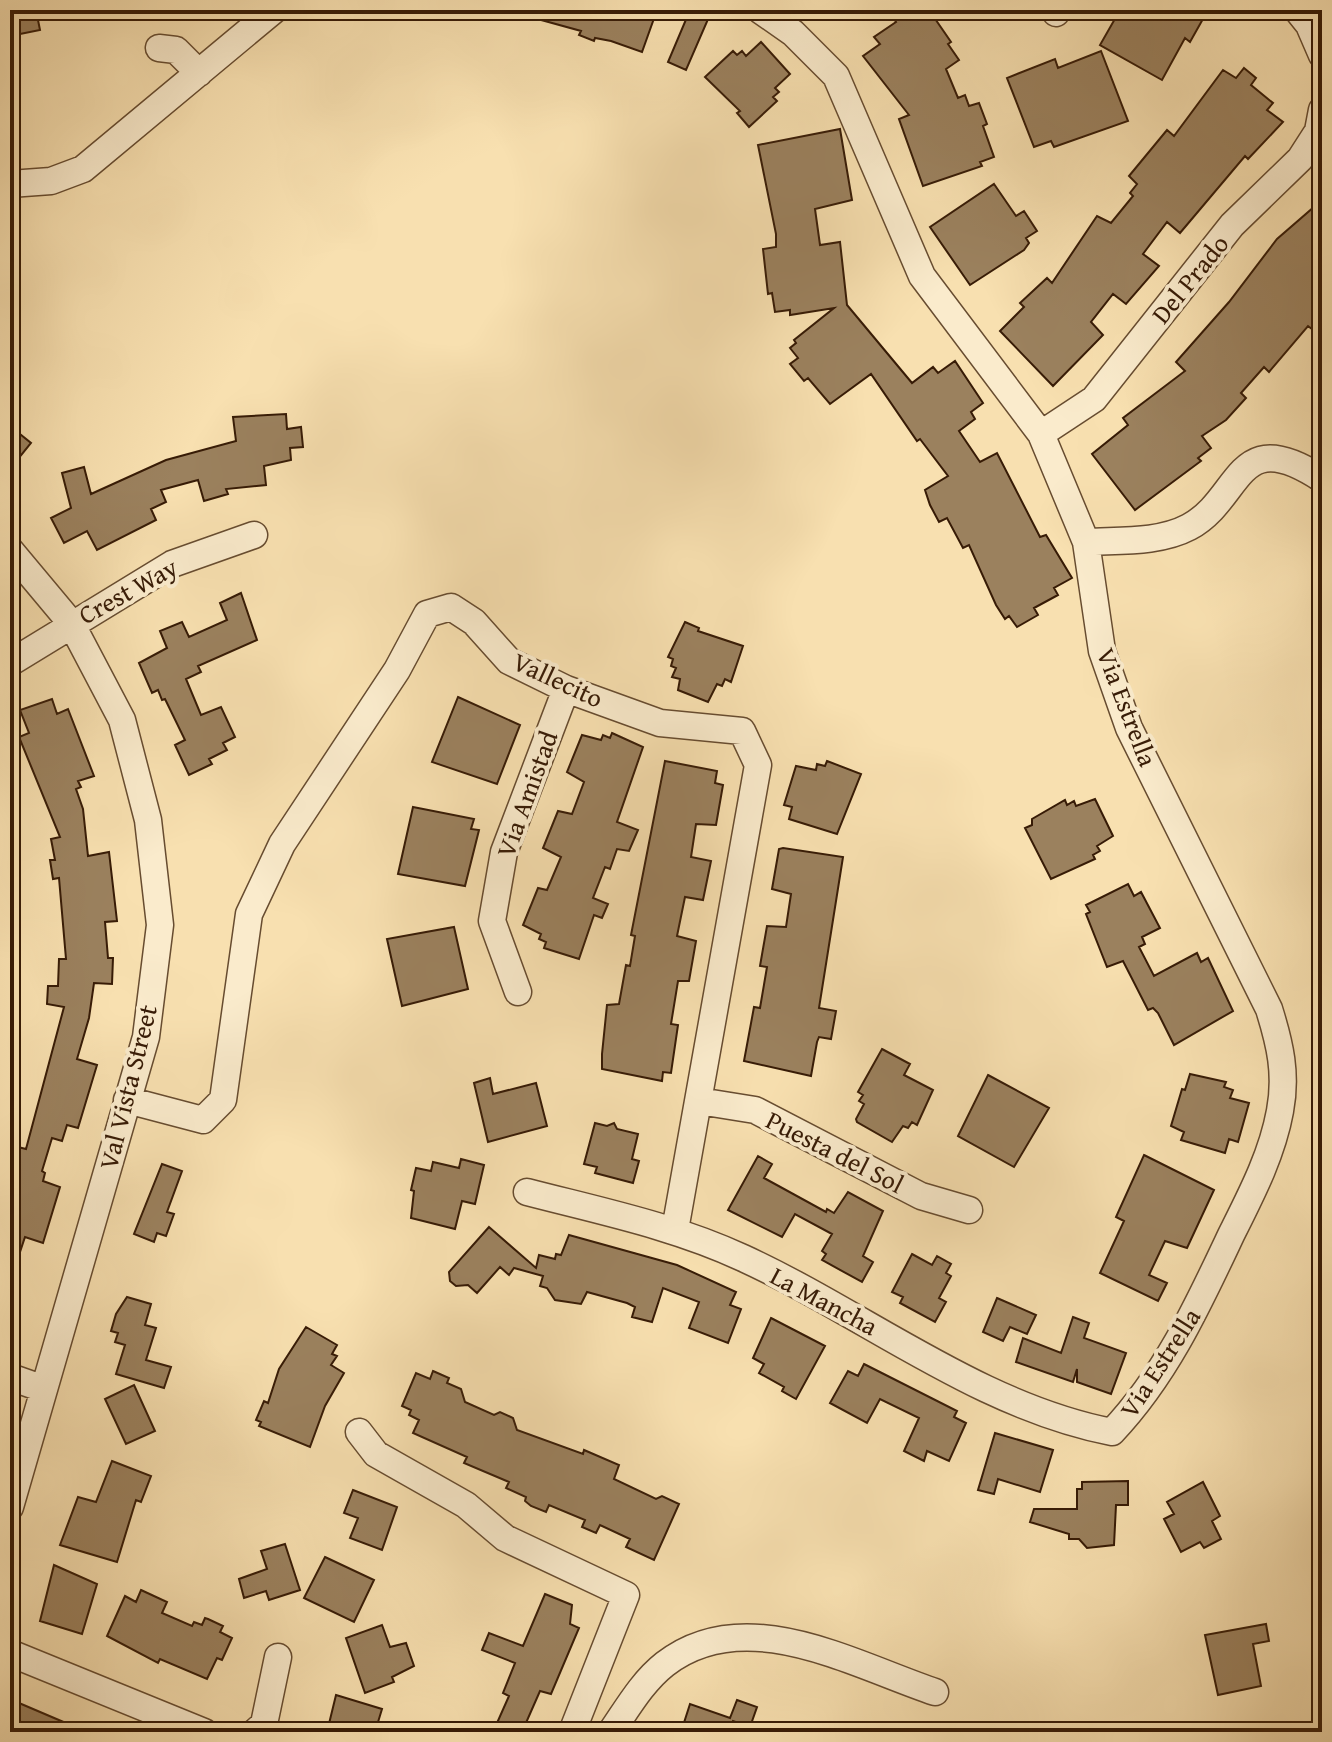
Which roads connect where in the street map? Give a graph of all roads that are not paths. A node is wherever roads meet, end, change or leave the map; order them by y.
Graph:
1 (274, 10) edge
2 (760, 10) edge
3 (1297, 10) edge
4 (159, 48) dead end
5 (1322, 55) edge
6 (199, 73) junction
7 (1322, 110) edge
8 (1322, 143) edge
9 (1300, 159) junction
10 (10, 184) edge
11 (1041, 434) junction
12 (1322, 479) edge
13 (254, 535) dead end
14 (1086, 542) junction
15 (10, 550) edge
16 (71, 623) junction
17 (10, 663) edge
18 (566, 689) junction
19 (518, 992) dead end
20 (127, 1100) junction
21 (699, 1101) junction
22 (527, 1192) dead end
23 (969, 1210) dead end
24 (675, 1230) junction
25 (10, 1377) edge
26 (44, 1389) junction
27 (359, 1432) dead end
28 (1112, 1432) joint
29 (10, 1507) edge
30 (10, 1653) edge
31 (278, 1657) dead end
32 (935, 1692) dead end
33 (204, 1732) edge
34 (255, 1732) edge
35 (572, 1732) edge
36 (611, 1732) edge

1 - 6 street
2 - 11 street, Via Estrella
3 - 5 street
4 - 6 street
6 - 10 street
7 - 9 street, Del Prado
8 - 9 street
9 - 11 street, Del Prado
11 - 14 street, Via Estrella
12 - 14 street
13 - 16 street, Crest Way
14 - 28 street, Via Estrella
15 - 16 street, Val Vista Street
16 - 17 street, Crest Way
16 - 20 street, Val Vista Street
18 - 19 street, Via Amistad
18 - 20 street, Vallecito
18 - 21 street, Vallecito
20 - 26 street, Val Vista Street
21 - 23 street, Puesta del Sol
21 - 24 street, Vallecito
22 - 24 street, La Mancha
24 - 28 street, La Mancha
25 - 26 street
26 - 29 street, Val Vista Street
27 - 35 street
30 - 33 street
31 - 34 street
32 - 36 street

